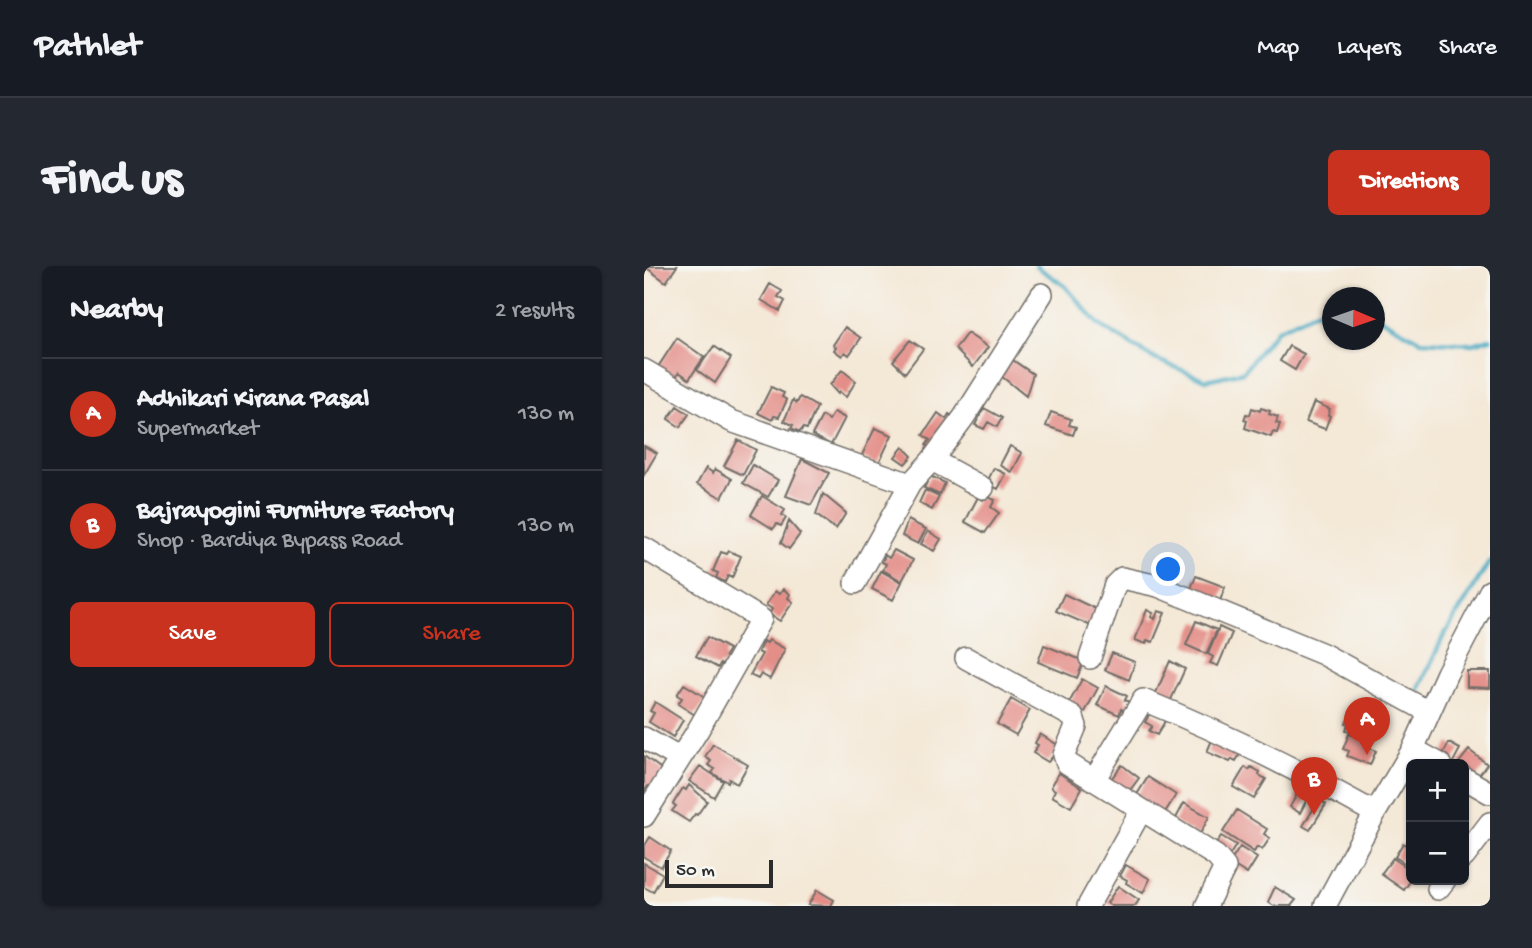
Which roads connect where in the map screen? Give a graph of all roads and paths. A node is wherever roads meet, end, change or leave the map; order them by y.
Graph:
1 (1042, 294) dead end
2 (644, 370) edge
3 (932, 460) junction
4 (910, 484) junction
5 (983, 488) dead end
6 (644, 548) edge
7 (855, 583) dead end
8 (1490, 591) edge
9 (966, 657) dead end
10 (1090, 658) dead end
11 (1429, 712) junction
12 (644, 738) edge
13 (1413, 749) junction
14 (679, 758) junction
15 (1431, 759) edge
16 (1094, 780) junction
17 (1469, 781) edge
18 (1490, 793) edge
19 (1141, 811) junction
20 (1375, 813) junction
21 (644, 816) edge
22 (1490, 823) edge
23 (1469, 850) edge
24 (1088, 906) edge
25 (1206, 906) edge
26 (1325, 906) edge

1 - 3 street
2 - 4 street
3 - 4 street
3 - 5 street
4 - 7 street
6 - 14 street
8 - 11 street
9 - 16 street
10 - 11 street
11 - 13 street
12 - 14 street
13 - 15 street
13 - 20 street
14 - 21 street
16 - 19 street
16 - 20 street
17 - 18 street
19 - 24 street
19 - 25 street
20 - 26 street
22 - 23 street

